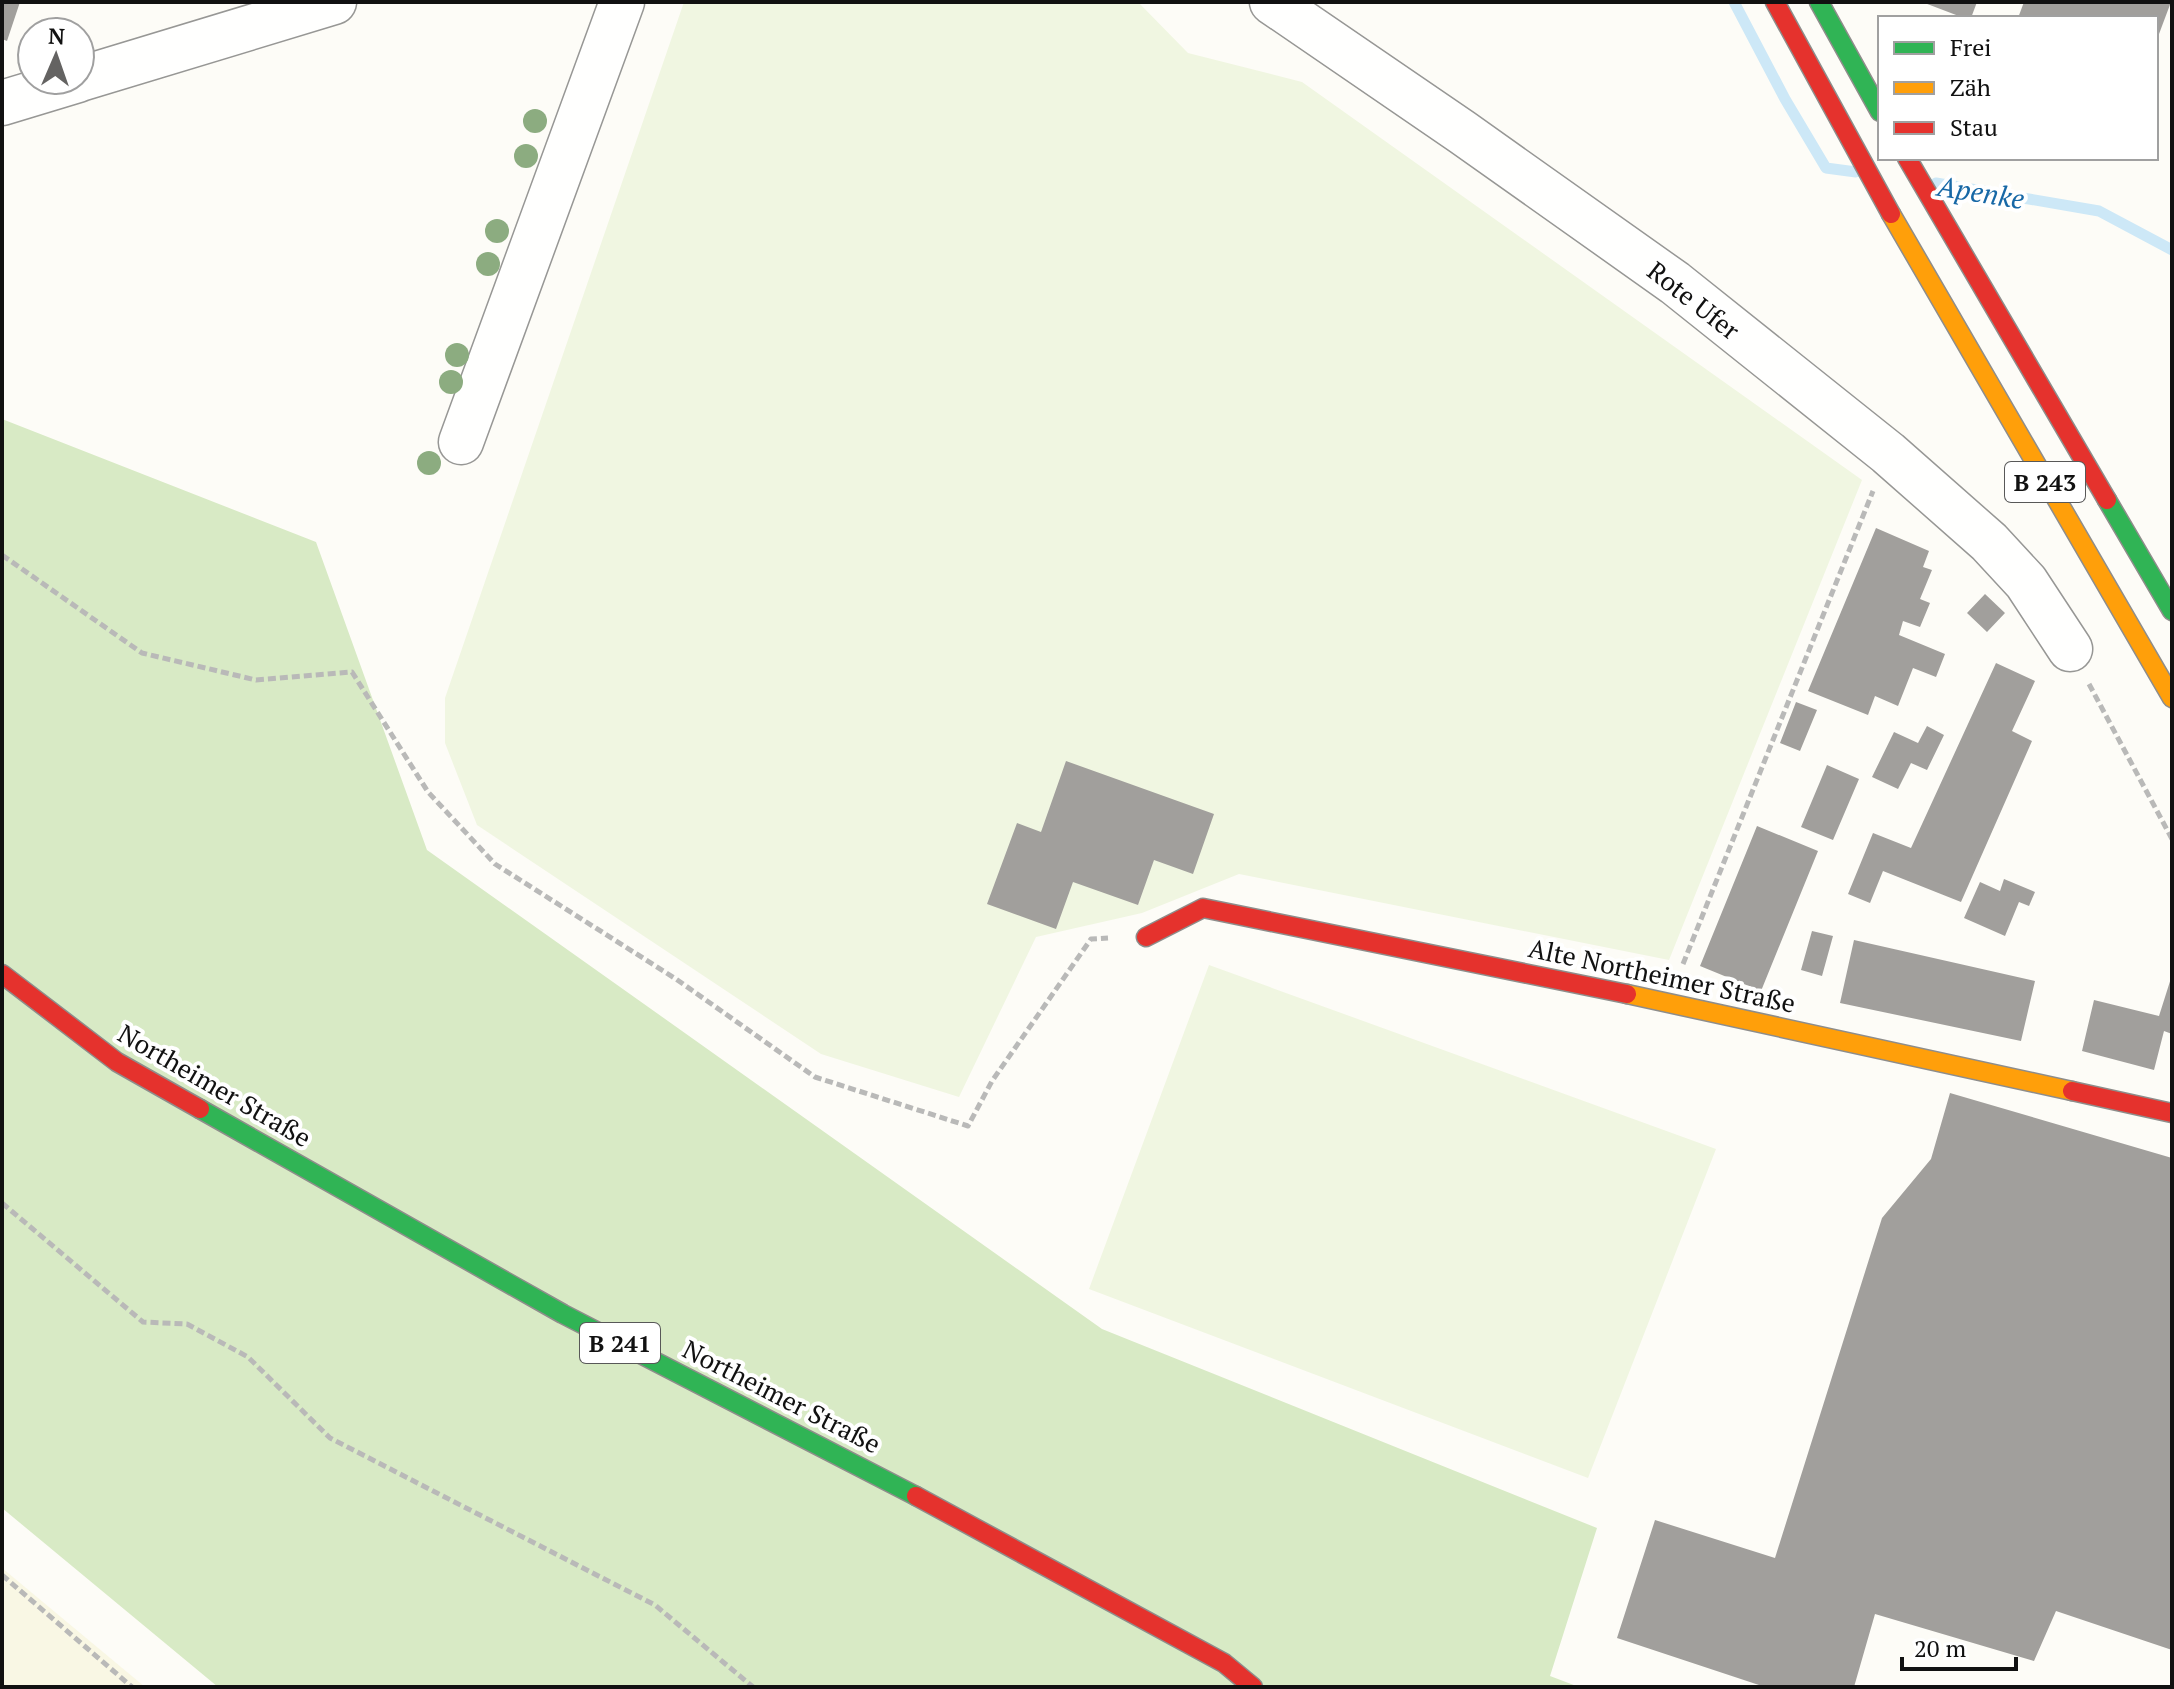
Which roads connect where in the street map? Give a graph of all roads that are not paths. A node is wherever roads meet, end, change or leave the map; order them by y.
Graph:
1 (334, 2) edge
2 (622, 2) edge
3 (1272, 2) edge
4 (1775, 2) edge
5 (1819, 2) edge
6 (96, 75) edge
7 (25, 96) edge
8 (2, 103) edge
9 (1878, 108) edge
10 (1908, 160) edge
11 (461, 442) dead end
12 (2172, 611) edge
13 (2070, 649) road end
14 (2172, 698) edge
15 (1146, 937) road end
16 (2, 974) edge
17 (2172, 1113) edge
18 (1253, 1687) edge

1 - 6 street
2 - 11 street
3 - 13 street, Rote Ufer
4 - 14 main road, B 243
5 - 9 main road
7 - 8 street
10 - 12 main road, B 243
15 - 17 main road, Alte Northeimer Straße
16 - 18 main road, Northeimer Straße / B 241

